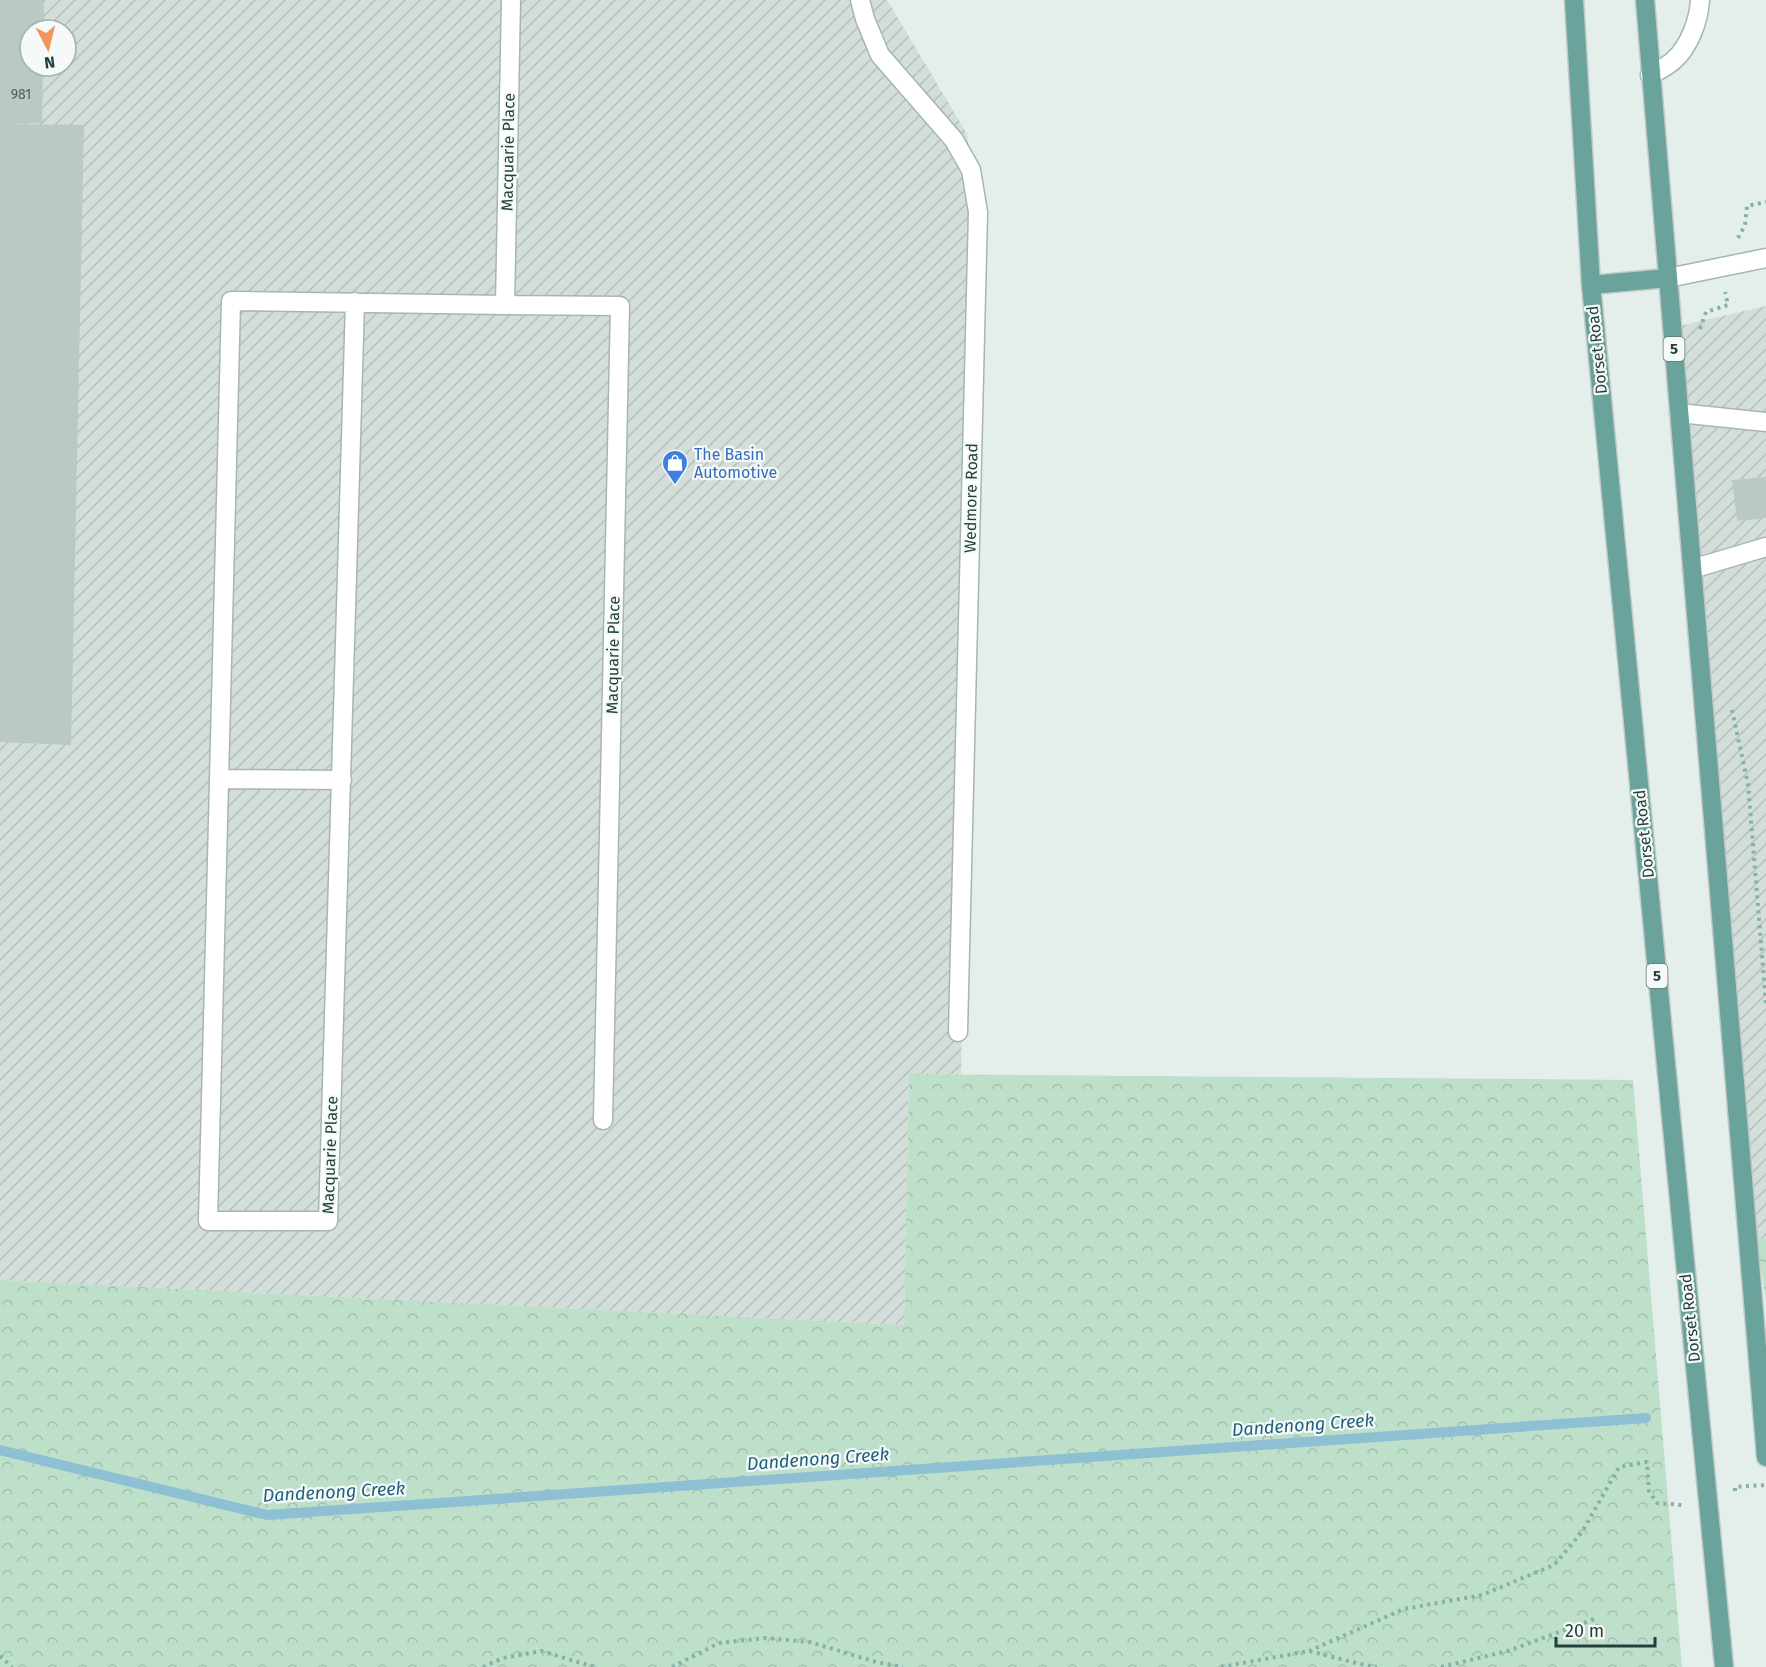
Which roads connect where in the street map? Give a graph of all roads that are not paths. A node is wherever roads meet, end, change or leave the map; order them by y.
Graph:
1 (511, 0) edge
2 (860, 0) edge
3 (1574, 0) edge
4 (1645, 0) edge
5 (1700, 0) edge
6 (1650, 75) junction
7 (1766, 258) edge
8 (1668, 278) junction
9 (1591, 285) junction
10 (356, 302) junction
11 (505, 305) junction
12 (1679, 413) junction
13 (1766, 422) edge
14 (1766, 547) edge
15 (1692, 569) junction
16 (219, 779) junction
17 (342, 780) junction
18 (958, 1032) dead end
19 (603, 1119) dead end
20 (1766, 1456) edge
21 (1724, 1667) edge

1 - 11 street, Macquarie Place
2 - 18 street, Wedmore Road
3 - 9 main road, Dorset Road / 5
4 - 6 main road, 5
5 - 6 street
6 - 8 main road, 5
7 - 8 street
8 - 9 main road
8 - 12 main road, 5
9 - 21 main road, Dorset Road / 5
10 - 11 street, Macquarie Place
10 - 16 street, Macquarie Place
10 - 17 street, Macquarie Place
11 - 19 street, Macquarie Place
12 - 13 street
12 - 15 main road, 5
14 - 15 street
15 - 20 main road, 5
16 - 17 street
16 - 17 street, Macquarie Place

